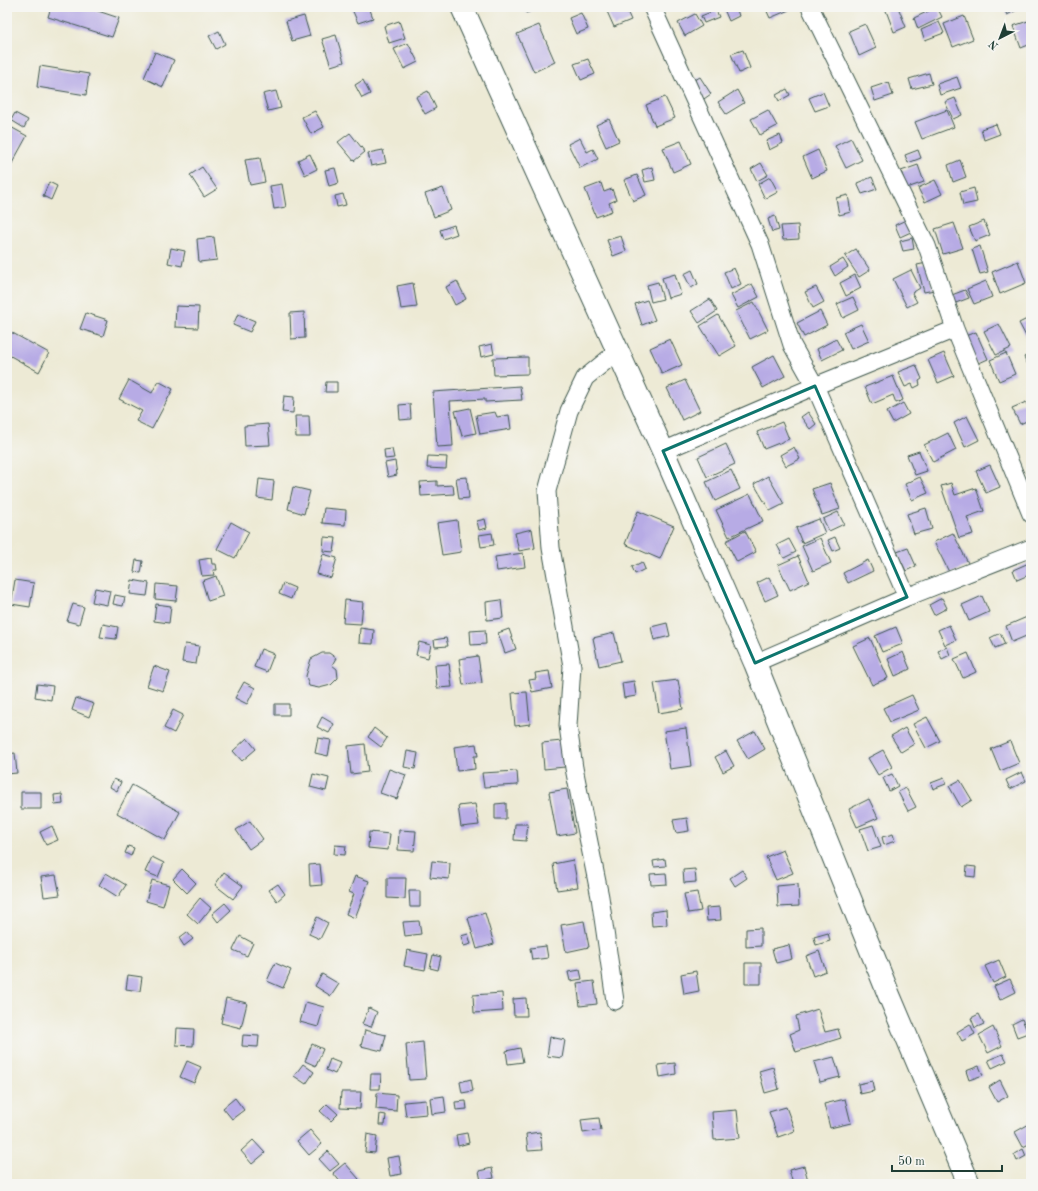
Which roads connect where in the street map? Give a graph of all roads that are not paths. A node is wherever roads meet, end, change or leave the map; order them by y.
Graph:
1 (462, 7) edge
2 (652, 7) edge
3 (810, 7) edge
4 (955, 329) junction
5 (618, 352) junction
6 (815, 386) junction
7 (662, 451) junction
8 (1031, 514) edge
9 (1031, 548) edge
10 (907, 597) junction
11 (755, 663) junction
12 (615, 1001) dead end
13 (969, 1184) edge

1 - 5 main road
2 - 6 street
3 - 4 street
4 - 6 street
4 - 8 street
5 - 7 main road
5 - 12 street
6 - 7 street
6 - 10 street
7 - 11 main road
9 - 10 street
10 - 11 street
11 - 13 main road

